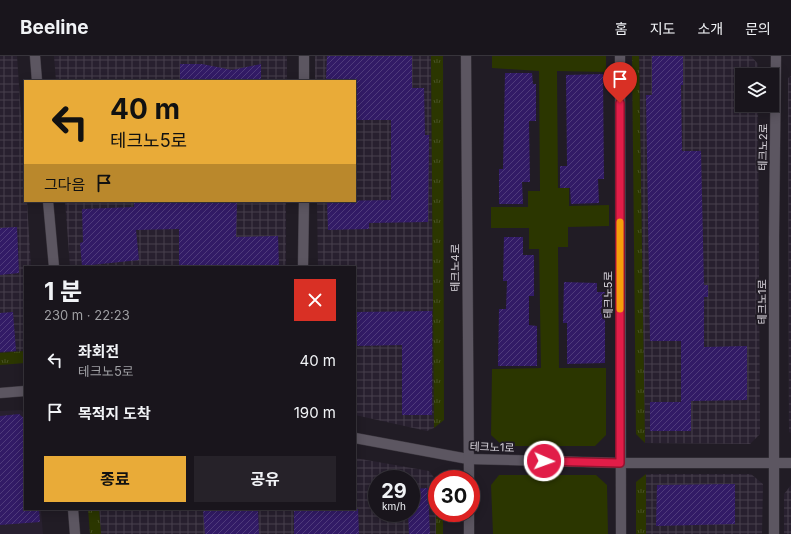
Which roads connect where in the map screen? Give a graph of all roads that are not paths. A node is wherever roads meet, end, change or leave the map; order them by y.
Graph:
1 (35, 56) edge
2 (304, 56) edge
3 (466, 56) edge
4 (620, 56) edge
5 (776, 56) edge
6 (37, 80) edge
7 (304, 80) edge
8 (48, 202) edge
9 (304, 202) edge
10 (774, 237) joint
11 (54, 266) edge
12 (303, 266) edge
13 (24, 391) edge
14 (0, 393) edge
15 (356, 438) edge
16 (468, 459) junction
17 (620, 463) junction
18 (774, 463) junction
19 (791, 463) edge
20 (468, 470) edge
21 (73, 510) edge
22 (469, 522) edge
23 (75, 534) edge
24 (469, 534) edge
25 (621, 534) edge
26 (774, 534) edge

1 - 6 street
2 - 7 street
3 - 16 street, 테크노4로
4 - 17 street, 테크노5로
5 - 10 street, 테크노2로
8 - 11 street
9 - 12 street
10 - 18 street, 테크노1로
13 - 14 street
15 - 16 street, 테크노1로
16 - 17 street, 테크노1로
16 - 20 street, 테크노4로
17 - 18 street, 테크노1로
17 - 25 street, 테크노5로
18 - 19 street, 테크노1로
18 - 26 street, 테크노1로
21 - 23 street
22 - 24 street

